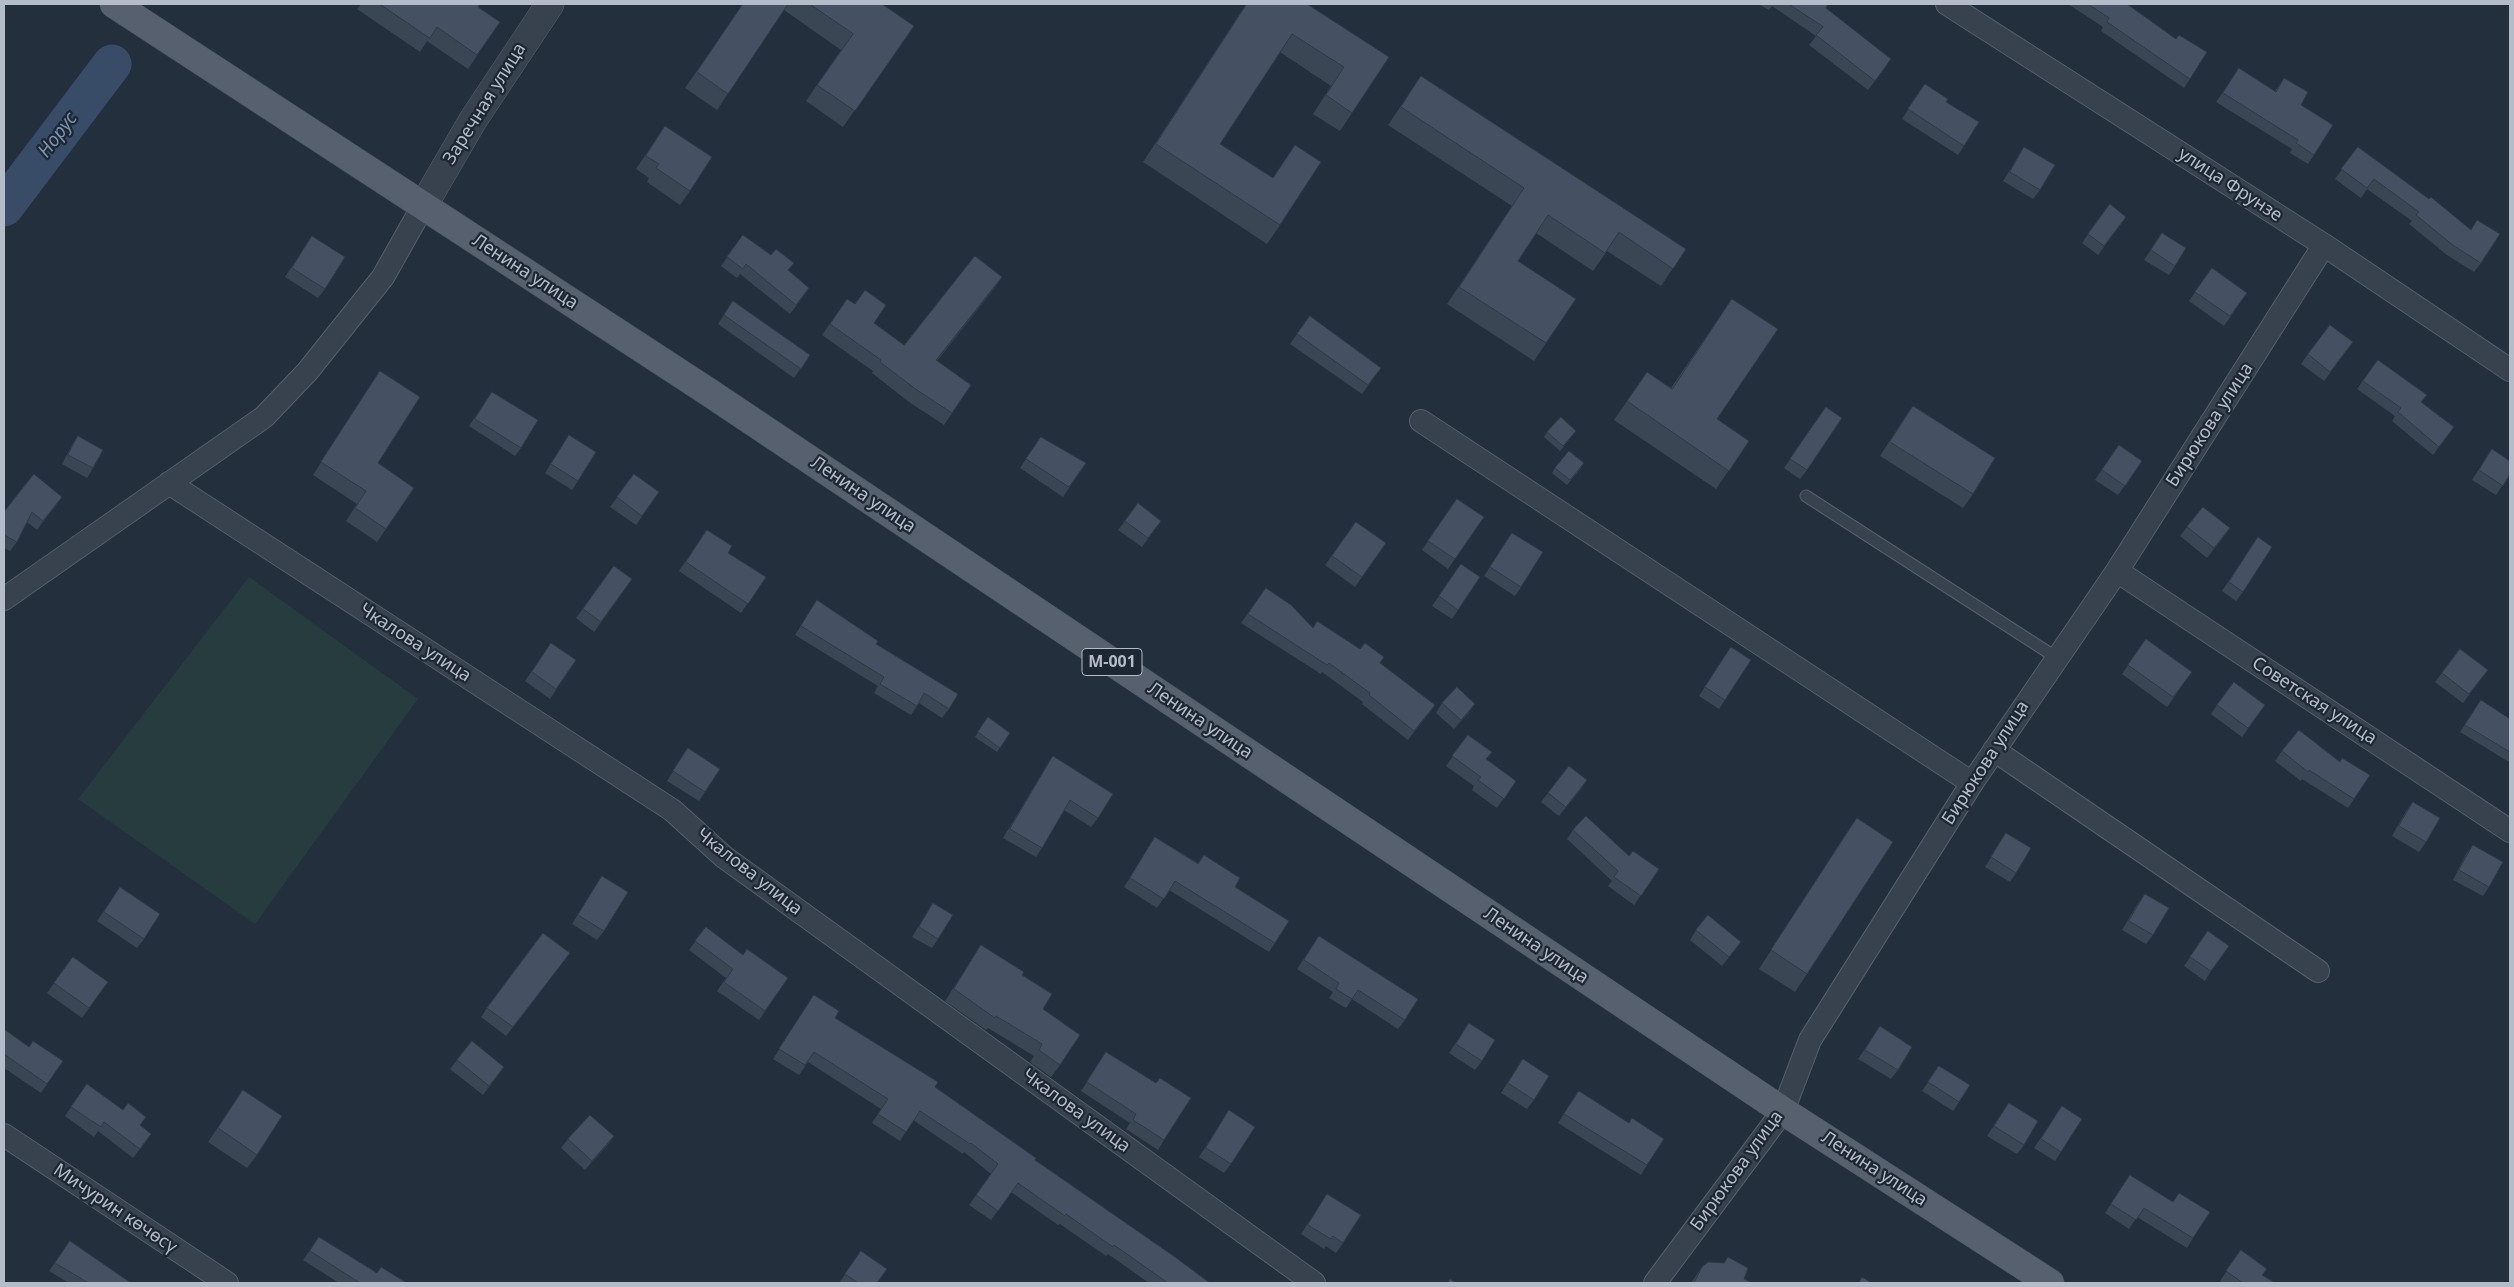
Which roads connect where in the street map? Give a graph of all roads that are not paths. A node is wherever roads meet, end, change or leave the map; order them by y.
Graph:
1 (114, 4) edge
2 (550, 4) edge
3 (1947, 4) edge
4 (423, 206) junction
5 (2324, 246) junction
6 (2510, 370) edge
7 (1421, 420) dead end
8 (169, 483) junction
9 (1806, 496) dead end
10 (2117, 571) junction
11 (4, 599) edge
12 (2057, 658) junction
13 (1994, 750) junction
14 (1972, 783) junction
15 (2510, 830) edge
16 (2318, 971) dead end
17 (1783, 1111) junction
18 (4, 1135) edge
19 (227, 1283) edge
20 (1314, 1283) edge
21 (1656, 1283) edge
22 (2050, 1283) edge

1 - 4 main road, Ленина улица / М-001
2 - 4 street, Заречная улица
3 - 5 street, улица Фрунзе
4 - 8 street
4 - 17 main road, Ленина улица / М-001
5 - 6 street, улица Фрунзе
5 - 10 street, Бирюкова улица
7 - 14 street
8 - 11 street
8 - 20 street, Чкалова улица
9 - 12 lane
10 - 12 street, Бирюкова улица
10 - 15 street, Советская улица
12 - 13 street, Бирюкова улица
13 - 14 street, Бирюкова улица
13 - 16 street
14 - 17 street, Бирюкова улица
17 - 21 street, Бирюкова улица
17 - 22 main road, Ленина улица / М-001
18 - 19 street, Мичурин көчөсү

